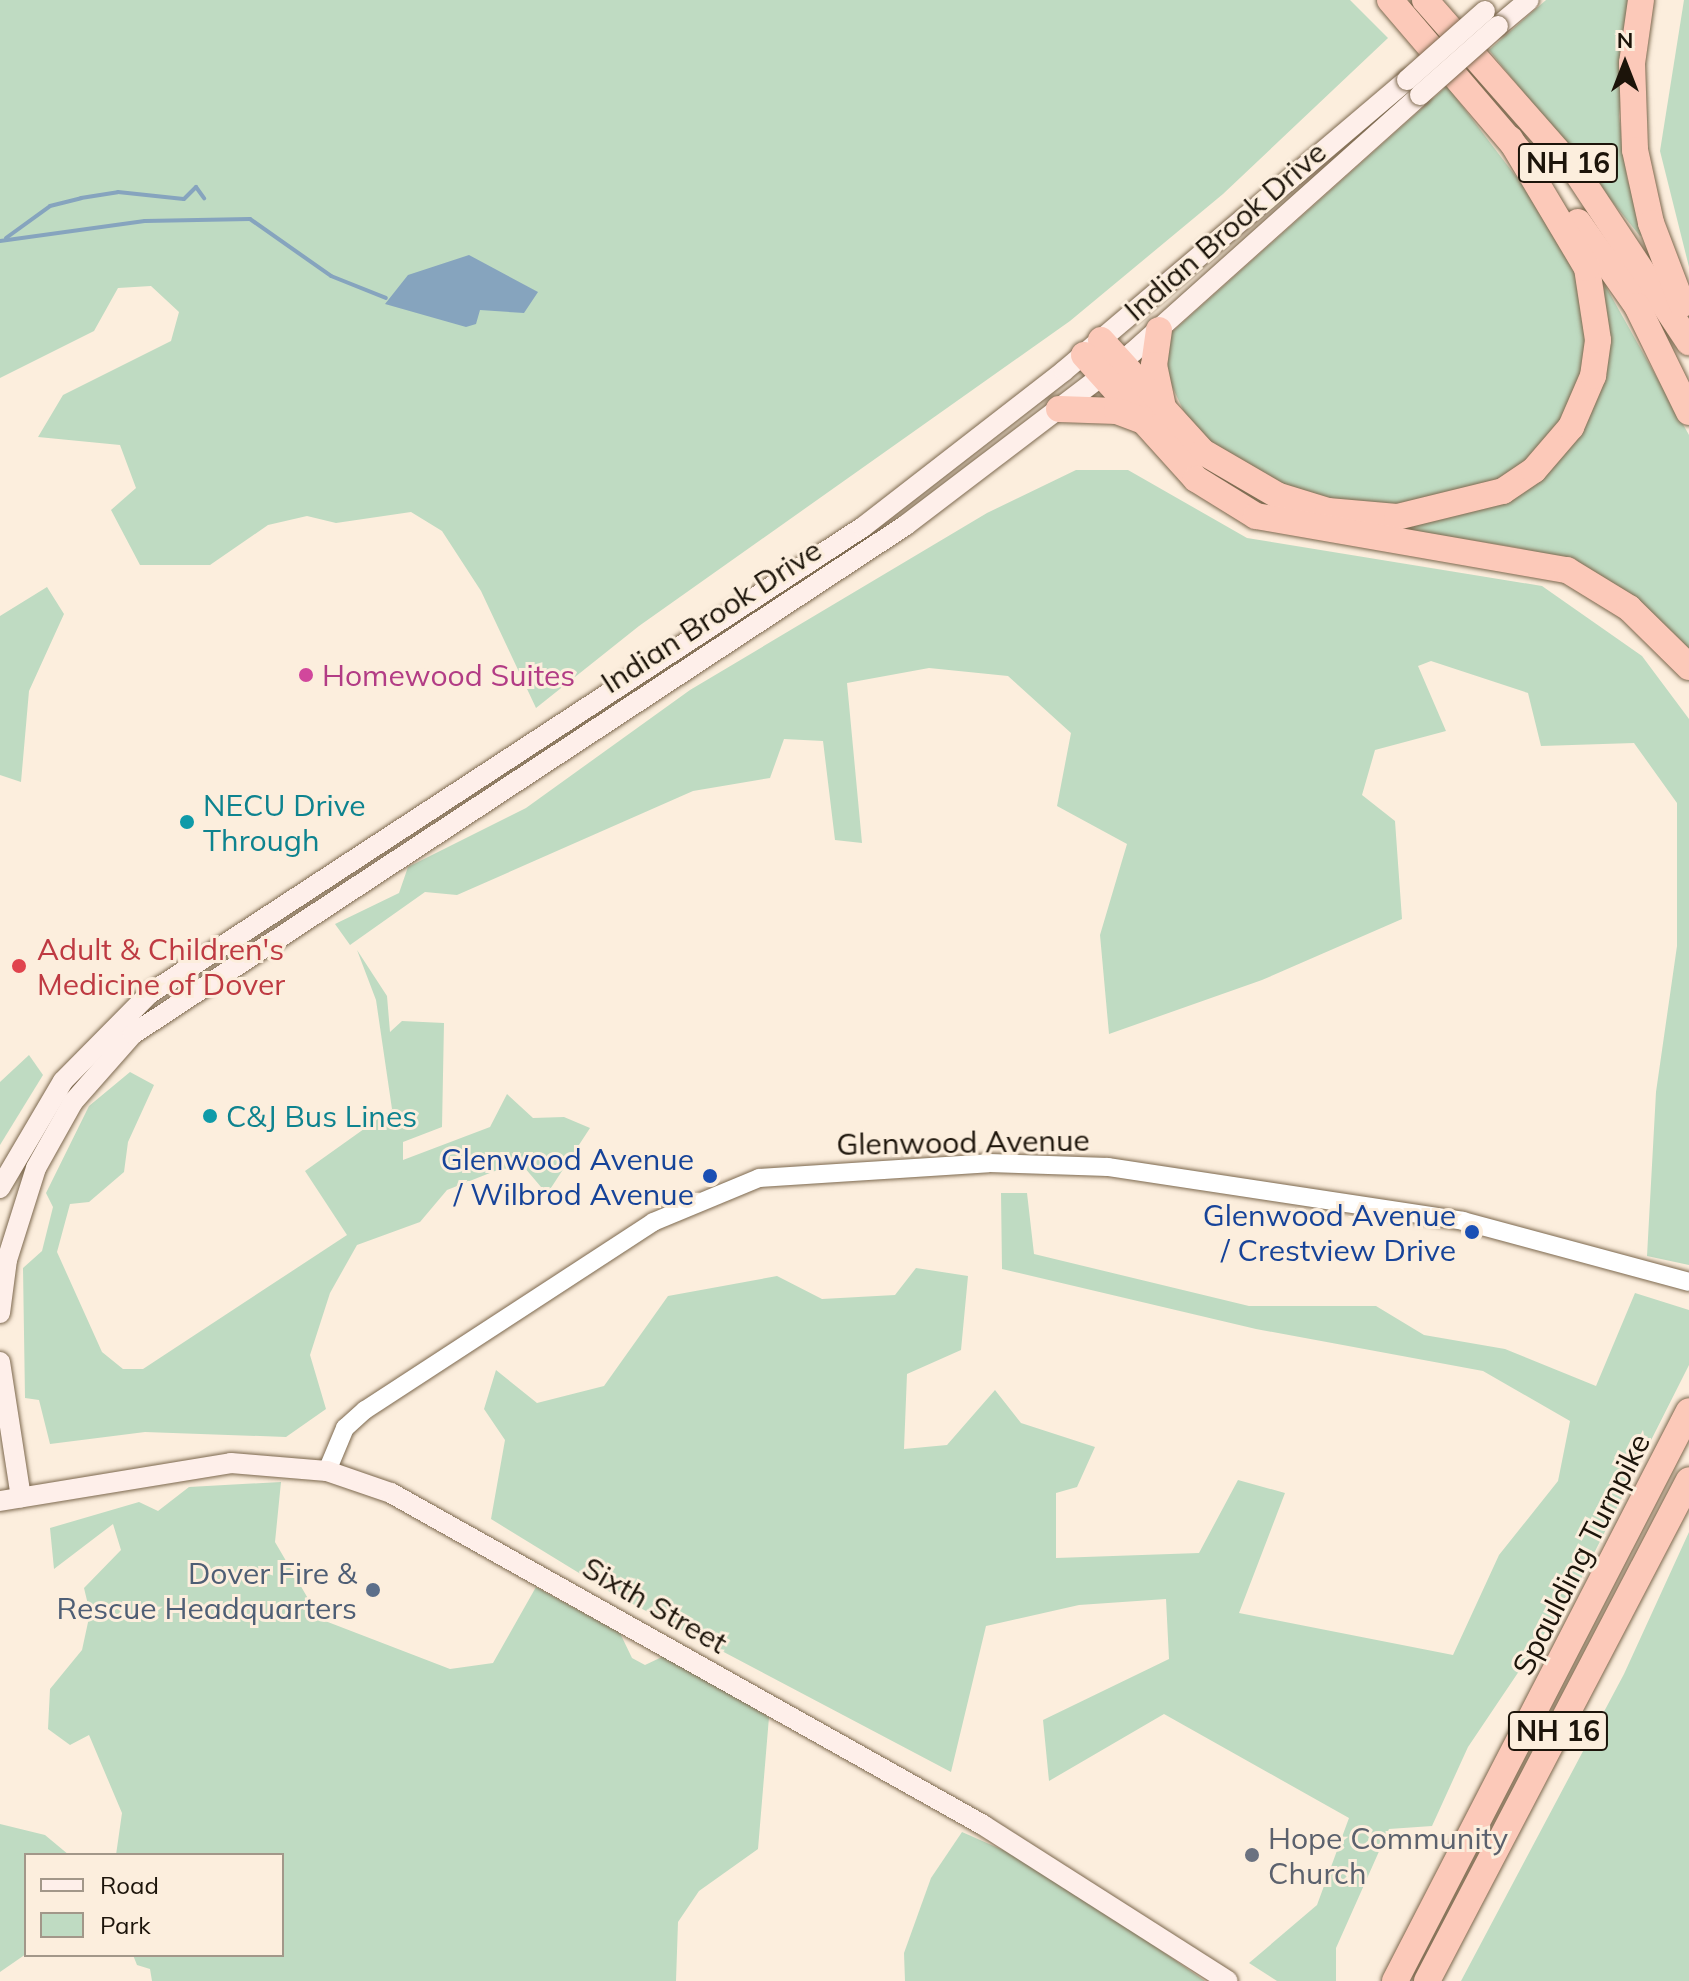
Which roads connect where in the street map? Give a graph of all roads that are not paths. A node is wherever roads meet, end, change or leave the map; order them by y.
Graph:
1 (1390, 0) edge
2 (1425, 0) edge
3 (1529, 0) edge
4 (1641, 0) edge
5 (1654, 0) edge
6 (1494, 13) edge
7 (1635, 81) junction
8 (1413, 88) junction
9 (1510, 139) junction
10 (1689, 320) edge
11 (1159, 330) junction
12 (1689, 342) edge
13 (1092, 347) junction
14 (1111, 370) junction
15 (1059, 409) junction
16 (1689, 412) edge
17 (1152, 418) junction
18 (1689, 667) edge
19 (0, 1188) edge
20 (1684, 1281) edge
21 (0, 1313) edge
22 (0, 1362) edge
23 (1689, 1411) edge
24 (327, 1471) junction
25 (1689, 1480) edge
26 (21, 1497) junction
27 (0, 1501) edge
28 (1228, 1981) edge
29 (1395, 1981) edge
30 (1427, 1981) edge

1 - 9 highway, NH 16
2 - 12 highway, NH 16
3 - 6 main road, Indian Brook Drive
4 - 7 highway
5 - 7 highway
6 - 8 main road, Indian Brook Drive, bridge
7 - 10 highway
8 - 11 main road, Indian Brook Drive
8 - 13 main road, Indian Brook Drive
9 - 16 highway, NH 16
9 - 17 highway
11 - 14 main road, Indian Brook Drive
11 - 17 highway
13 - 14 highway
13 - 19 main road, Indian Brook Drive
14 - 15 main road, Indian Brook Drive
14 - 17 highway
15 - 17 highway
15 - 21 main road, Indian Brook Drive
17 - 18 highway
20 - 24 street, Glenwood Avenue
22 - 26 main road
23 - 29 highway, Spaulding Turnpike / NH 16
24 - 26 main road, Sixth Street
24 - 28 main road, Sixth Street
25 - 30 highway, Spaulding Turnpike / NH 16
26 - 27 main road, Sixth Street

